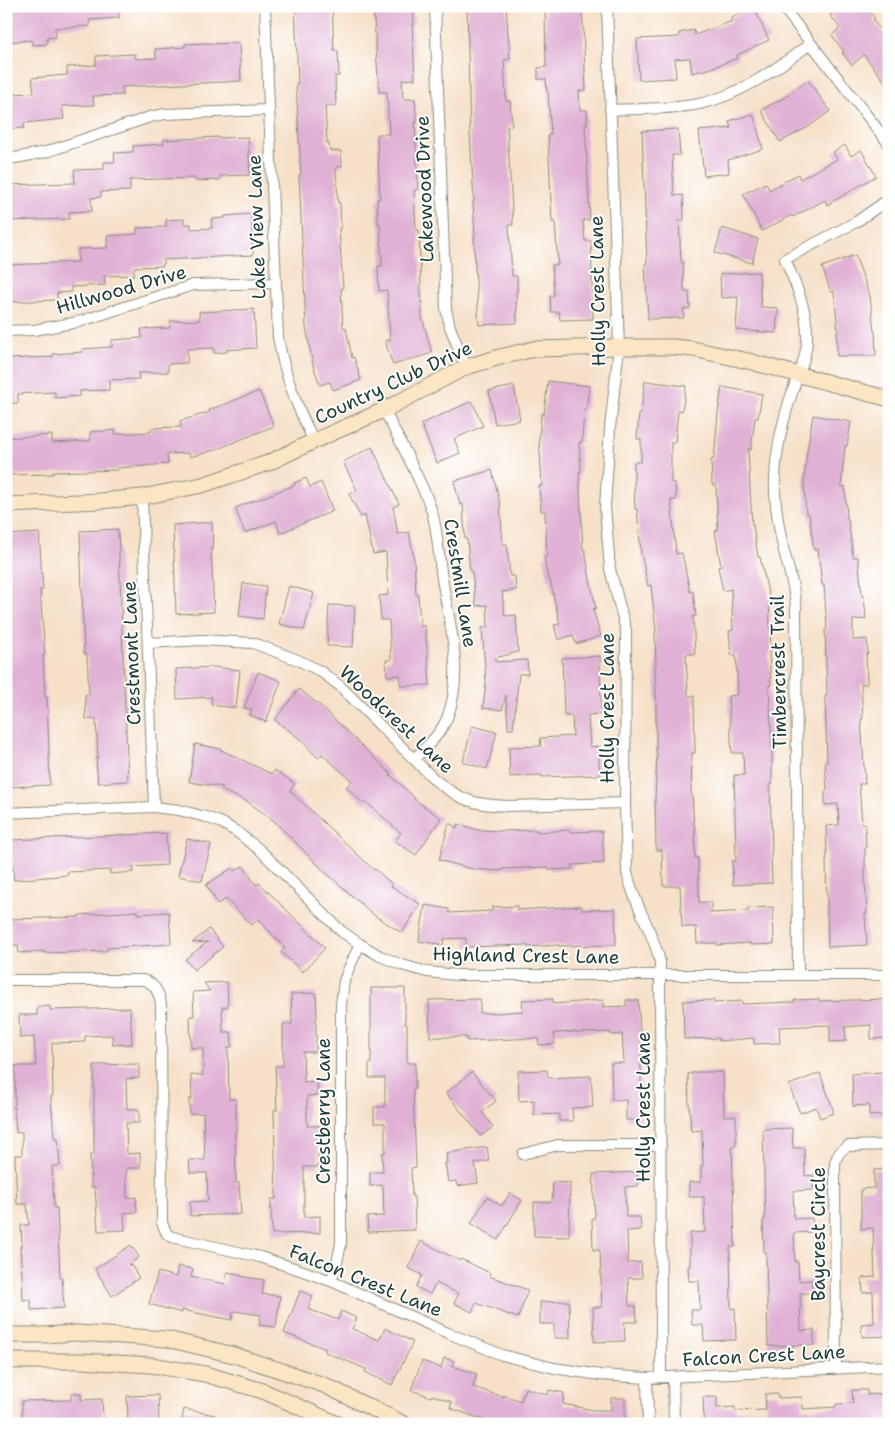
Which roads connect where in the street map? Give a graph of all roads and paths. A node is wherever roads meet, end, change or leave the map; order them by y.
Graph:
1 (265, 6) edge
2 (436, 6) edge
3 (607, 6) edge
4 (782, 6) edge
5 (810, 44) junction
6 (269, 110) junction
7 (610, 110) junction
8 (889, 144) edge
9 (6, 158) edge
10 (889, 199) edge
11 (276, 283) junction
12 (6, 331) edge
13 (619, 347) junction
14 (466, 367) junction
15 (799, 375) junction
16 (889, 399) edge
17 (384, 410) junction
18 (314, 441) junction
19 (142, 497) junction
20 (6, 505) edge
21 (148, 643) junction
22 (414, 759) junction
23 (625, 803) junction
24 (154, 807) junction
25 (6, 813) edge
26 (360, 944) junction
27 (660, 975) junction
28 (798, 975) junction
29 (889, 975) edge
30 (6, 980) edge
31 (889, 1144) edge
32 (661, 1145) junction
33 (523, 1154) dead end
34 (331, 1281) junction
35 (6, 1335) edge
36 (6, 1361) edge
37 (889, 1366) edge
38 (836, 1369) junction
39 (673, 1376) junction
40 (662, 1377) junction
41 (647, 1378) junction
42 (338, 1424) edge
43 (404, 1424) edge
44 (648, 1424) edge
45 (674, 1424) edge

1 - 6 street, Lake View Lane
2 - 14 street, Lakewood Drive
3 - 7 street, Holly Crest Lane
4 - 5 street
5 - 7 street
5 - 8 street
6 - 9 street
6 - 11 street, Lake View Lane
7 - 13 street, Holly Crest Lane
10 - 15 street, Timbercrest Trail
11 - 12 street, Hillwood Drive
11 - 18 street, Lake View Lane
13 - 14 street, Country Club Drive
13 - 15 street, Country Club Drive
13 - 23 street, Holly Crest Lane
14 - 17 street, Country Club Drive
15 - 16 street, Country Club Drive
15 - 28 street, Timbercrest Trail
17 - 18 street, Country Club Drive
17 - 22 street, Crestmill Lane
18 - 19 street, Country Club Drive
19 - 20 street, Country Club Drive
19 - 21 street, Crestmont Lane
21 - 22 street, Woodcrest Lane
21 - 24 street, Crestmont Lane
22 - 23 street, Woodcrest Lane
23 - 27 street, Holly Crest Lane
24 - 25 street, Highland Crest Lane
24 - 26 street, Highland Crest Lane
26 - 27 street, Highland Crest Lane
26 - 34 street, Crestberry Lane
27 - 28 street, Highland Crest Lane
27 - 32 street, Holly Crest Lane
28 - 29 street, Highland Crest Lane
30 - 34 street, Falcon Crest Lane
31 - 38 street, Baycrest Circle
32 - 33 street
32 - 40 street, Holly Crest Lane
34 - 41 street, Falcon Crest Lane
35 - 43 street
36 - 42 street
37 - 38 street, Falcon Crest Lane
38 - 39 street, Falcon Crest Lane
39 - 40 street, Falcon Crest Lane
39 - 45 street
40 - 41 street, Falcon Crest Lane
41 - 44 street

